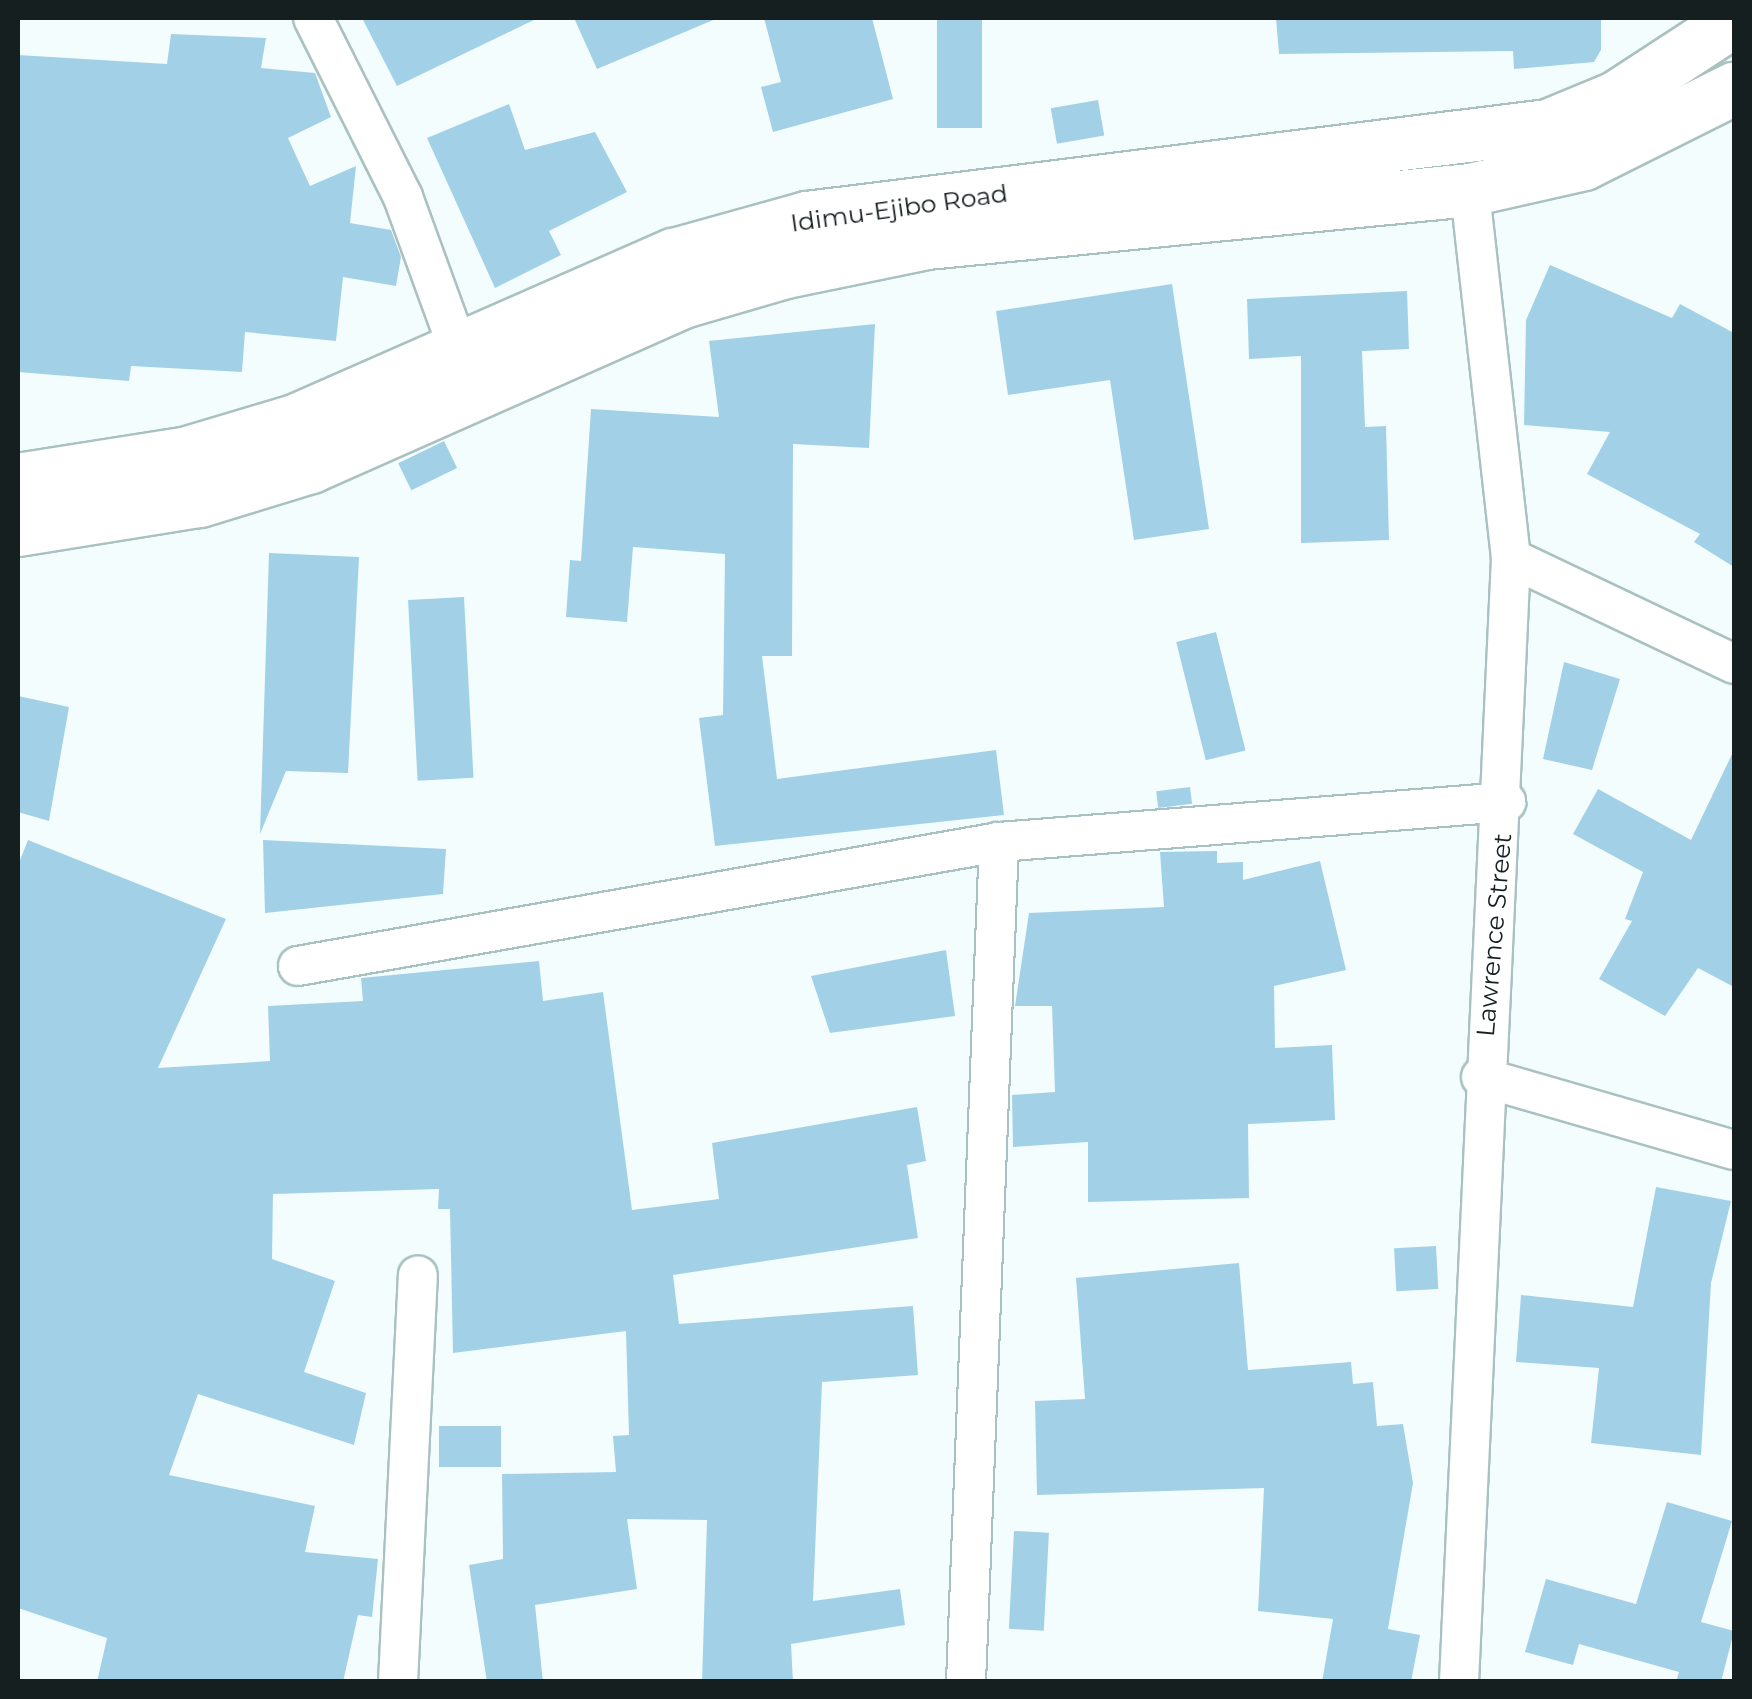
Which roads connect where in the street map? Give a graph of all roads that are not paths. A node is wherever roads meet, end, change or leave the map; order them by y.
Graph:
1 (312, 18) edge
2 (1734, 21) edge
3 (1734, 89) edge
4 (1470, 190) junction
5 (458, 348) junction
6 (18, 480) edge
7 (18, 530) edge
8 (1511, 558) junction
9 (1734, 664) edge
10 (1506, 802) junction
11 (999, 842) junction
12 (298, 966) dead end
13 (1482, 1077) junction
14 (1734, 1150) edge
15 (418, 1275) dead end
16 (398, 1682) edge
17 (966, 1682) edge
18 (1460, 1682) edge

1 - 5 street
2 - 5 main road, Idimu-Ejibo Road
3 - 4 main road, Idimu-Ejibo Road
4 - 7 main road, Idimu-Ejibo Road
4 - 8 street, Lawrence Street
5 - 6 main road, Idimu-Ejibo Road
8 - 9 street
8 - 10 street, Lawrence Street
10 - 11 street
10 - 13 street, Lawrence Street
11 - 12 street
11 - 17 street
13 - 14 street
13 - 18 street, Lawrence Street
15 - 16 street

